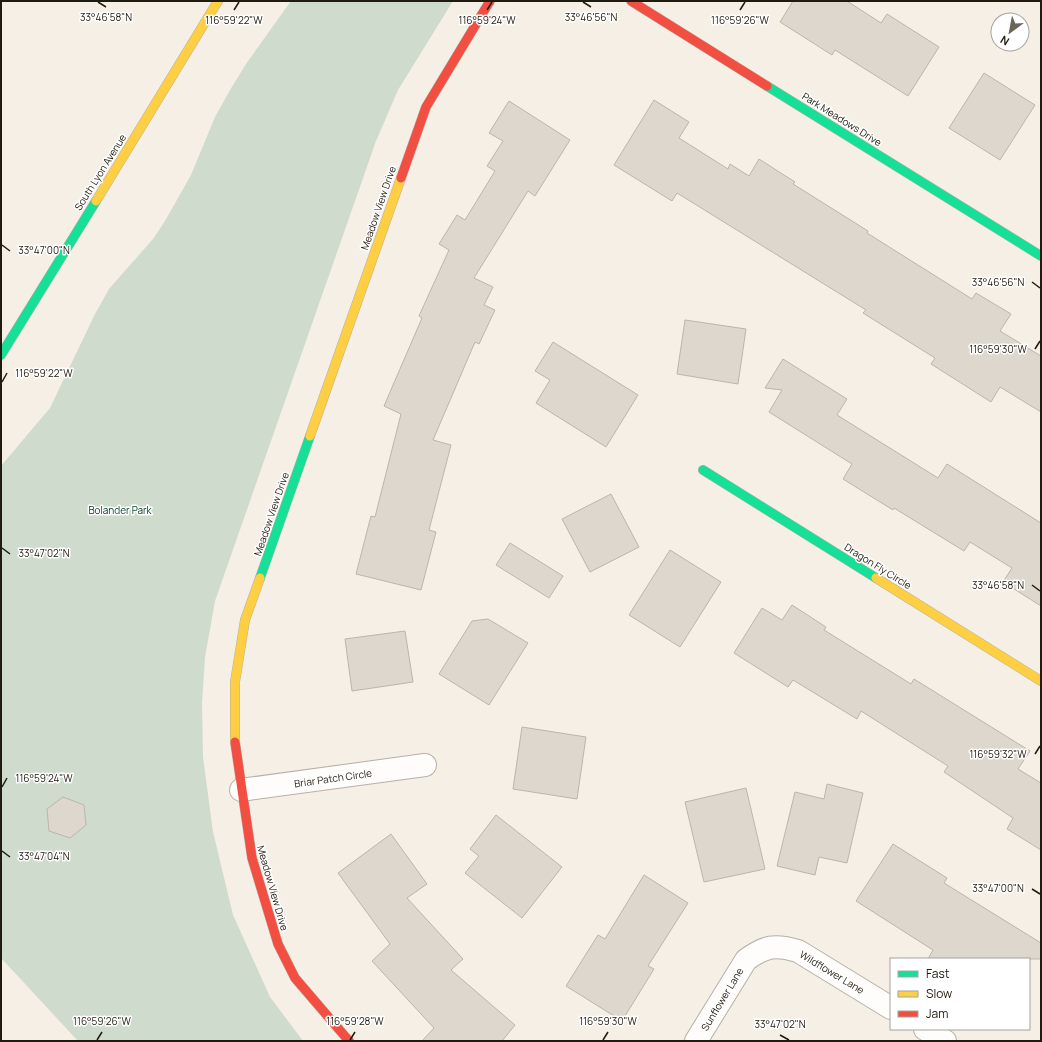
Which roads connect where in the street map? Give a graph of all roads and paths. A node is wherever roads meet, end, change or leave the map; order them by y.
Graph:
1 (218, 1) edge
2 (490, 1) edge
3 (631, 1) edge
4 (1041, 256) edge
5 (1, 355) edge
6 (703, 470) dead end
7 (1041, 681) edge
8 (425, 765) dead end
9 (241, 790) junction
10 (770, 947) joint
11 (890, 1007) edge
12 (927, 1030) edge
13 (349, 1041) edge
14 (696, 1041) edge
15 (945, 1041) edge

1 - 5 street, South Lyon Avenue
2 - 9 street, Meadow View Drive
3 - 4 street, Park Meadows Drive
6 - 7 street, Dragon Fly Circle
8 - 9 street, Briar Patch Circle
9 - 13 street, Meadow View Drive
10 - 11 street, Wildflower Lane
10 - 14 street, Sunflower Lane
12 - 15 street

